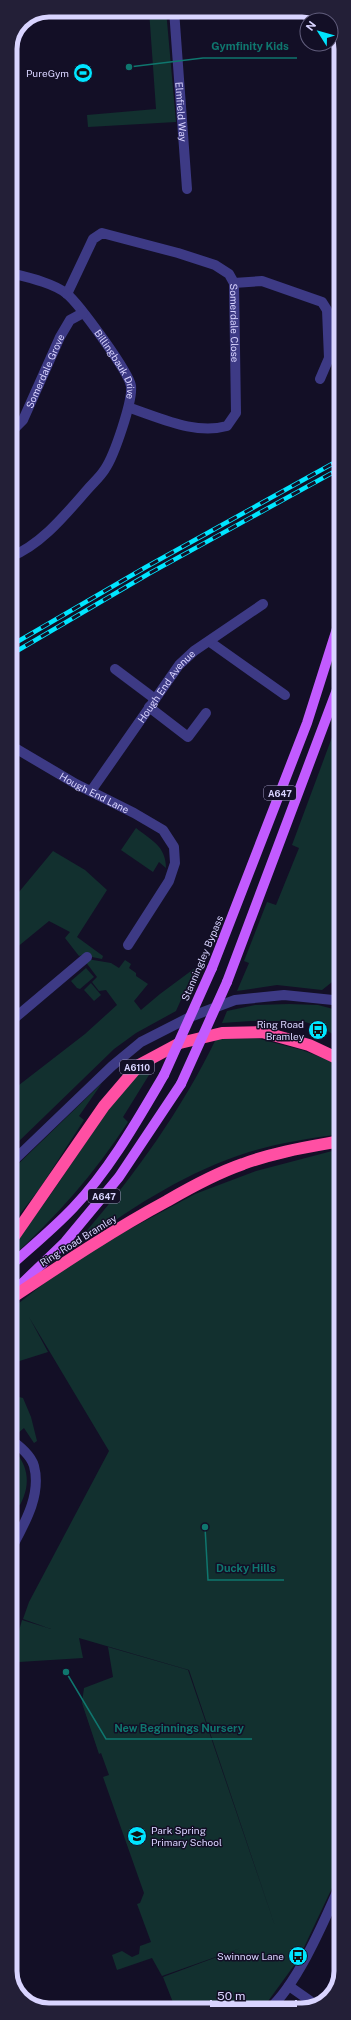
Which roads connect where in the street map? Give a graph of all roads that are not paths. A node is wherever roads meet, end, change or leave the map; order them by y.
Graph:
1 (175, 17) edge
2 (187, 189) dead end
3 (17, 274) edge
4 (234, 283) junction
5 (67, 294) junction
6 (84, 313) junction
7 (320, 379) dead end
8 (130, 408) junction
9 (17, 426) edge
10 (17, 554) edge
11 (263, 604) dead end
12 (334, 638) edge
13 (210, 642) junction
14 (115, 669) dead end
15 (285, 695) dead end
16 (334, 698) edge
17 (152, 703) junction
18 (206, 713) dead end
19 (17, 749) edge
20 (90, 792) junction
21 (128, 945) dead end
22 (86, 957) dead end
23 (334, 1000) edge
24 (17, 1016) edge
25 (334, 1057) edge
26 (334, 1142) edge
27 (17, 1153) edge
28 (17, 1232) edge
29 (17, 1260) edge
30 (17, 1287) edge
31 (17, 1294) edge
32 (17, 1444) edge
33 (17, 1537) edge
34 (334, 1898) edge
35 (289, 1986) junction
36 (311, 2002) edge
37 (274, 2003) edge

1 - 2 street, Elmfield Way
3 - 5 street, Billingbauk Drive
4 - 5 street, Somerdale Close
4 - 7 street
4 - 8 street, Somerdale Close
5 - 6 street, Billingbauk Drive
6 - 8 street, Billingbauk Drive
6 - 9 street, Somerdale Grove
8 - 10 street, Billingbauk Drive
11 - 13 street, Hough End Avenue
12 - 29 main road, Stanningley Bypass / A647, bridge
13 - 15 street
13 - 17 street, Hough End Avenue
14 - 17 street
16 - 30 main road, A647, bridge
17 - 18 street
17 - 20 street, Hough End Avenue
19 - 20 street, Hough End Lane
20 - 21 street, Hough End Lane
22 - 24 street
23 - 27 street
25 - 28 highway, A6110
26 - 31 highway, Ring Road Bramley
32 - 33 street
34 - 35 street
35 - 36 street
35 - 37 street

